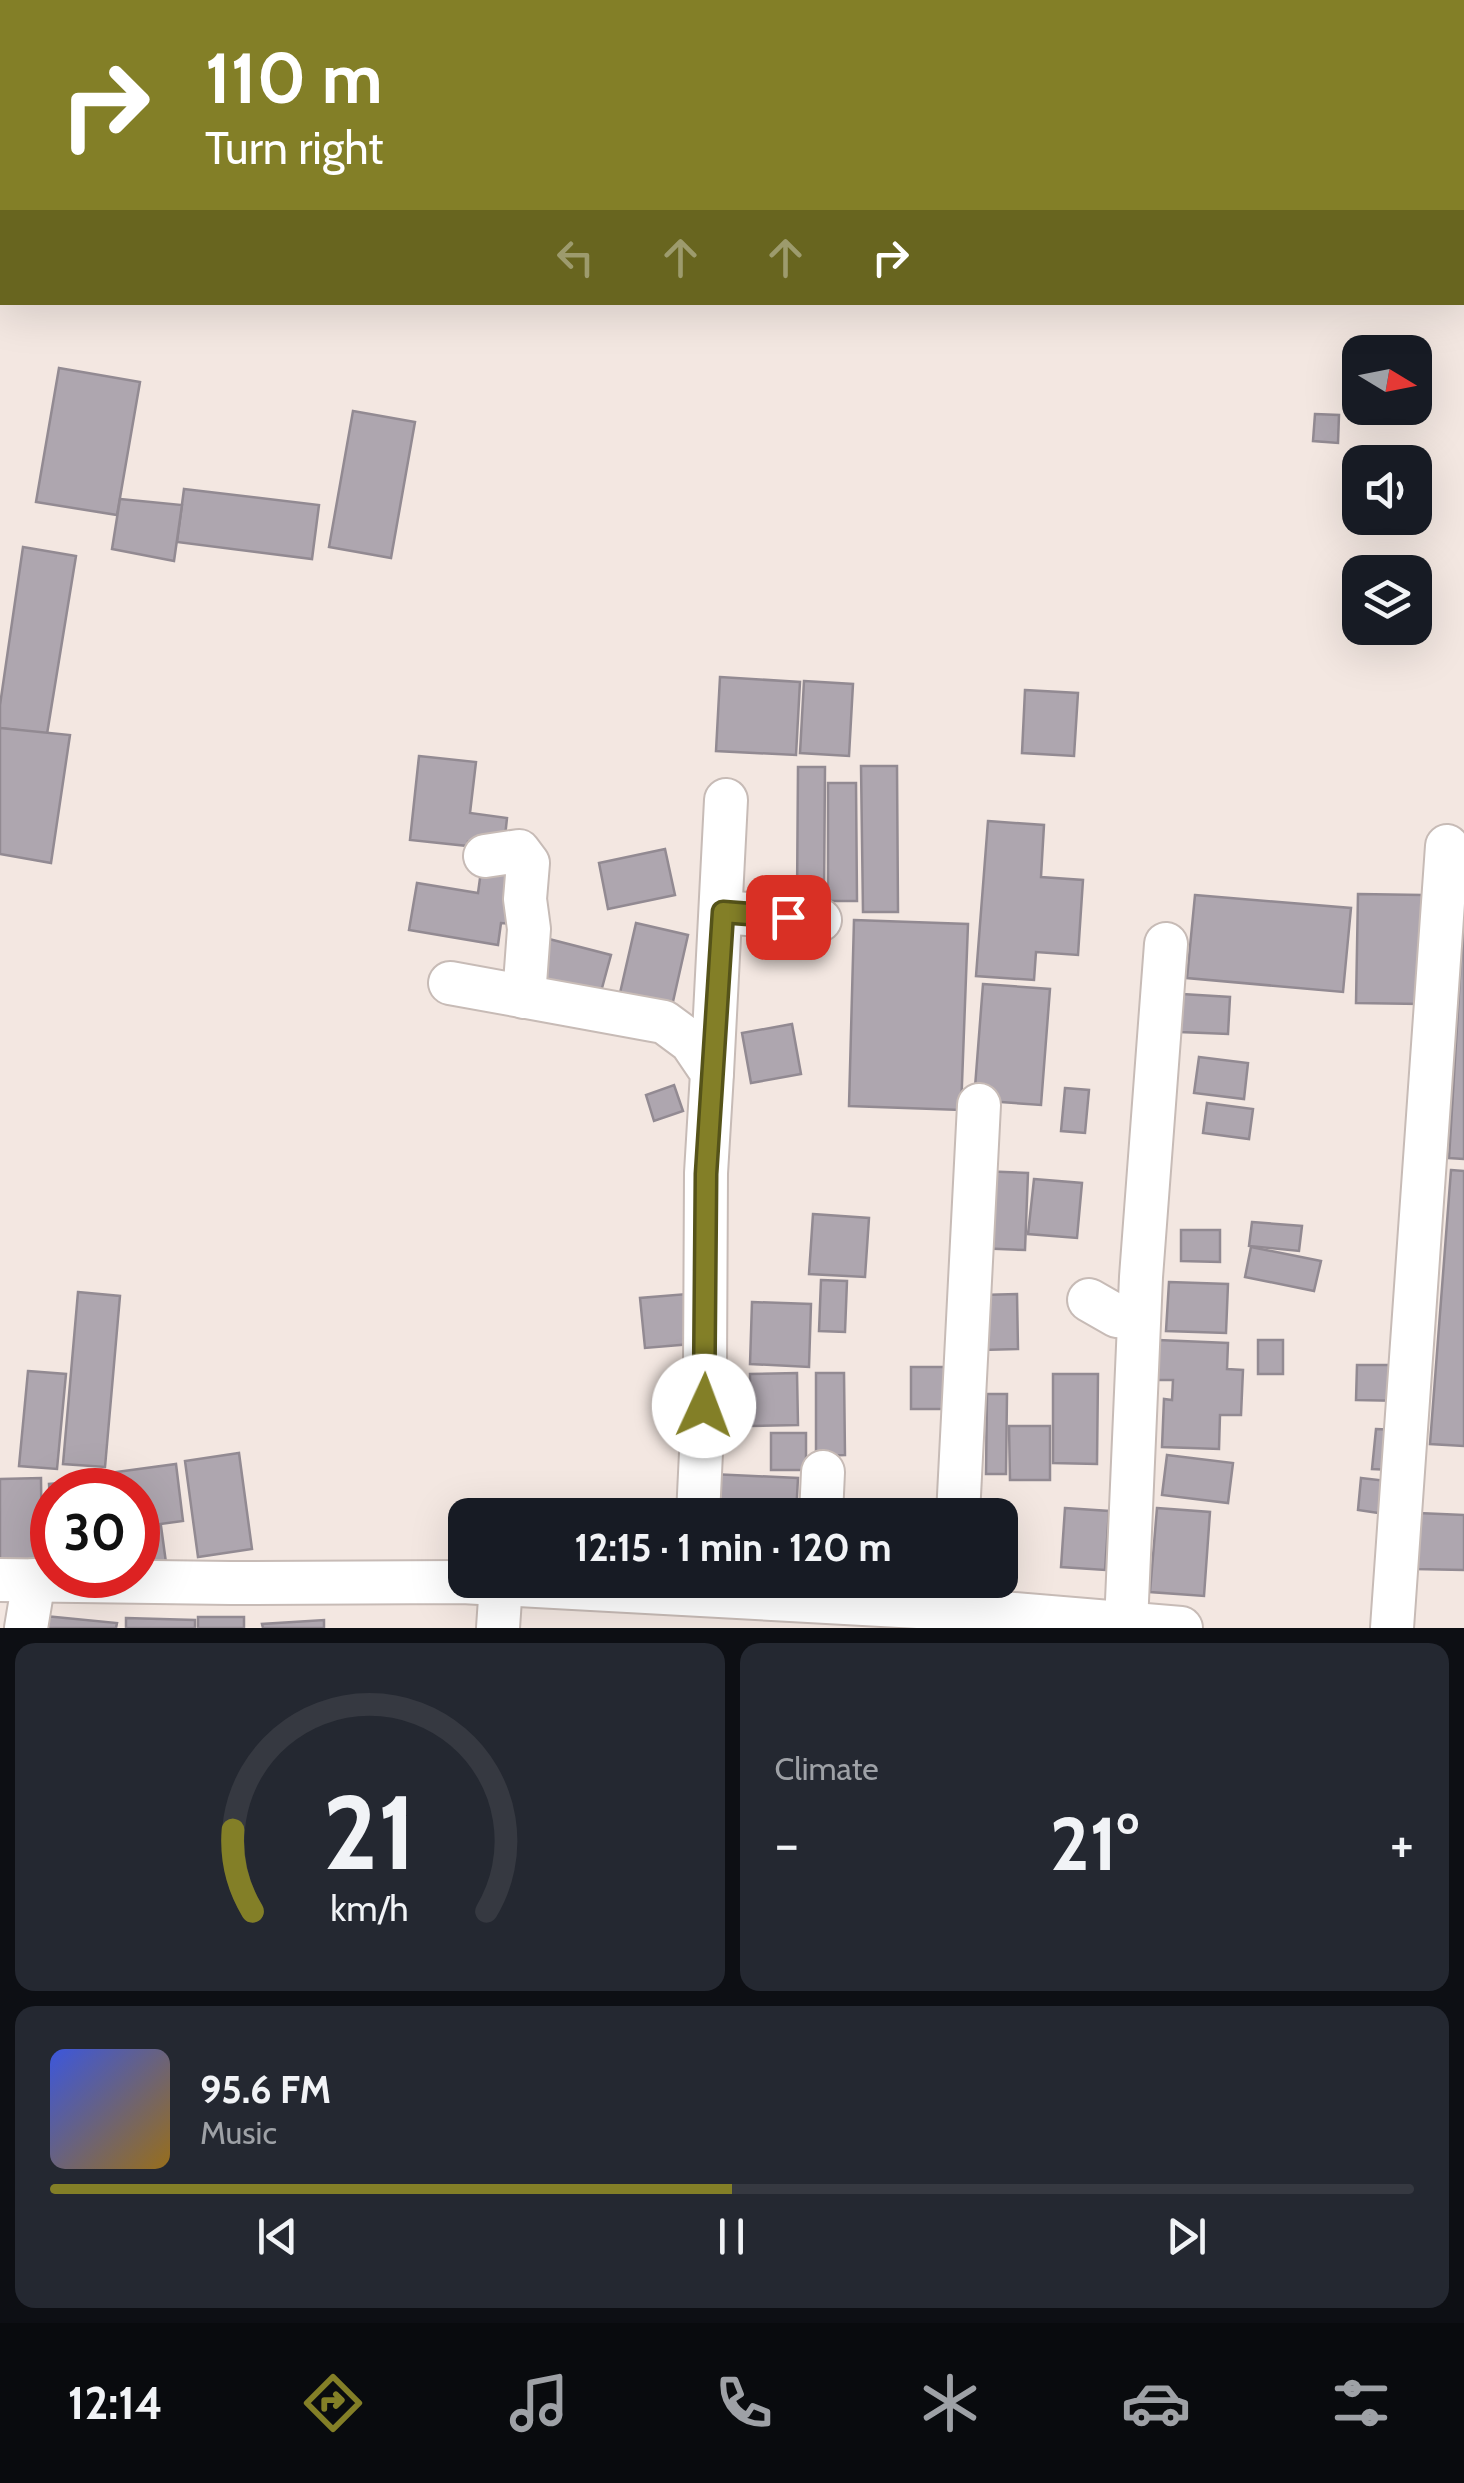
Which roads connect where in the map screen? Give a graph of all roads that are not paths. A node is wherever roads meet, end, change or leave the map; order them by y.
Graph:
1 (726, 800) dead end
2 (1446, 846) dead end
3 (485, 856) dead end
4 (723, 912) junction
5 (820, 920) dead end
6 (1166, 944) dead end
7 (450, 983) dead end
8 (524, 996) junction
9 (712, 1072) junction
10 (979, 1105) dead end
11 (1089, 1300) dead end
12 (1139, 1318) junction
13 (823, 1472) dead end
14 (699, 1498) edge
15 (822, 1498) edge
16 (959, 1498) edge
17 (17, 1580) edge
18 (448, 1584) edge
19 (500, 1598) edge
20 (966, 1598) edge
21 (1036, 1622) edge
22 (1126, 1624) junction
23 (26, 1628) edge
24 (498, 1628) edge
25 (1181, 1628) edge
26 (1392, 1628) edge

1 - 4 street
2 - 26 street
3 - 8 street
4 - 5 street
4 - 9 street
6 - 12 street
7 - 8 street
8 - 9 street
9 - 14 street
10 - 16 street
11 - 12 street
12 - 22 street
13 - 15 street
17 - 18 street
17 - 23 street
19 - 24 street
20 - 21 street
21 - 22 street
22 - 25 street

